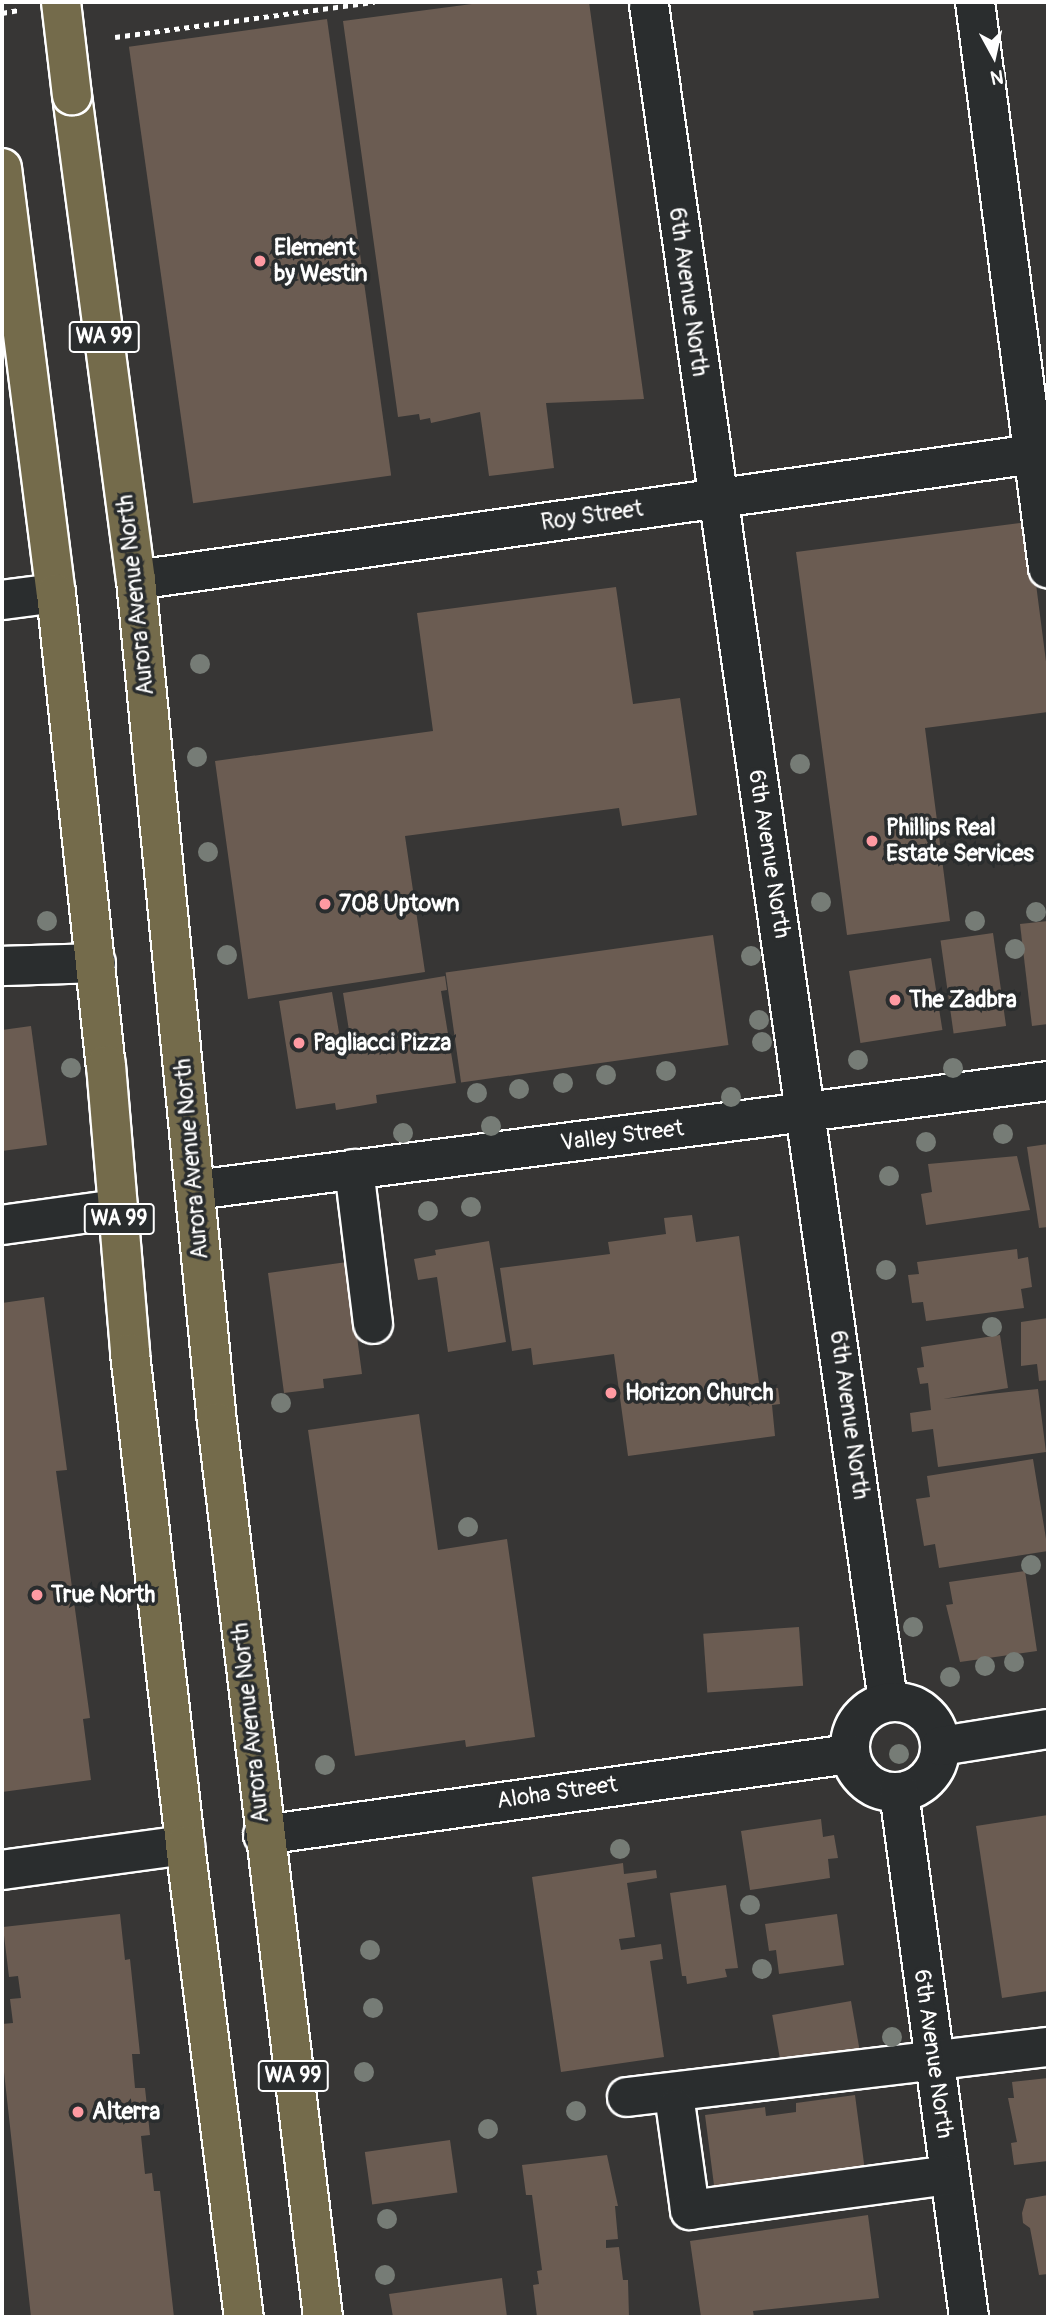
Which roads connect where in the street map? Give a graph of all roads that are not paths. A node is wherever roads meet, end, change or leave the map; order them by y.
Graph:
1 (61, 2) edge
2 (975, 2) edge
3 (649, 5) dead end
4 (2, 168) edge
5 (1041, 453) edge
6 (717, 498) junction
7 (1048, 568) edge
8 (136, 580) junction
9 (56, 593) junction
10 (2, 600) edge
11 (96, 963) junction
12 (2, 967) edge
13 (1048, 1081) edge
14 (808, 1113) junction
15 (354, 1168) junction
16 (195, 1190) junction
17 (118, 1209) junction
18 (2, 1225) edge
19 (373, 1324) dead end
20 (888, 1702) junction
21 (1048, 1729) edge
22 (941, 1746) junction
23 (850, 1754) junction
24 (899, 1792) junction
25 (263, 1835) junction
26 (184, 1845) junction
27 (2, 1870) edge
28 (1048, 2047) edge
29 (934, 2061) junction
30 (627, 2097) dead end
31 (676, 2109) dead end
32 (949, 2175) junction
33 (244, 2317) edge
34 (323, 2317) edge
35 (968, 2317) edge

1 - 8 highway, Aurora Avenue North / WA 99, bridge
2 - 5 street
3 - 6 street, 6th Avenue North
4 - 9 highway, WA 99
5 - 6 street, Roy Street
5 - 7 street
6 - 8 street, Roy Street
6 - 14 street, 6th Avenue North
8 - 16 highway, Aurora Avenue North / WA 99
9 - 10 street
9 - 11 highway, WA 99
11 - 12 street
11 - 17 highway, WA 99
13 - 14 street, Valley Street
14 - 15 street, Valley Street
14 - 20 street, 6th Avenue North
15 - 16 street, Valley Street
15 - 19 street
16 - 25 highway, Aurora Avenue North / WA 99
17 - 18 street
17 - 26 highway, WA 99
20 - 22 street
20 - 23 street
21 - 22 street
22 - 24 street
23 - 24 street
23 - 25 street, Aloha Street
24 - 29 street, 6th Avenue North
25 - 34 highway, Aurora Avenue North / WA 99
26 - 27 street
26 - 33 highway, WA 99
28 - 29 street
29 - 30 street
29 - 32 street, 6th Avenue North
31 - 32 street
32 - 35 street, 6th Avenue North

